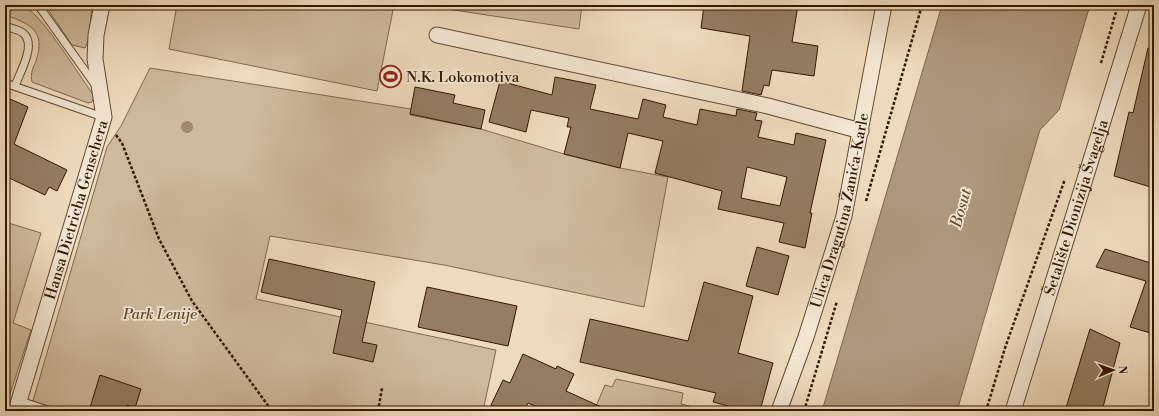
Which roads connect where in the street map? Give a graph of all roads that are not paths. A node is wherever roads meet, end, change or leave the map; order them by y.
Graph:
1 (38, 5) edge
2 (102, 5) edge
3 (884, 5) edge
4 (1139, 5) edge
5 (5, 26) edge
6 (436, 35) dead end
7 (5, 83) edge
8 (15, 86) junction
9 (99, 91) junction
10 (104, 117) junction
11 (861, 131) junction
12 (18, 406) edge
13 (51, 411) edge
14 (779, 411) edge
15 (1013, 411) edge

1 - 9 lane
2 - 9 street, Hansa Dietricha Genschera
3 - 11 street, Ulica Dragutina Žanića-Karle
4 - 15 street, Šetalište Dionizija Švagelja
5 - 8 lane
6 - 11 street
7 - 8 lane
8 - 10 lane
9 - 10 street, Hansa Dietricha Genschera
10 - 12 street, Hansa Dietricha Genschera
11 - 14 street, Ulica Dragutina Žanića-Karle
12 - 13 lane

